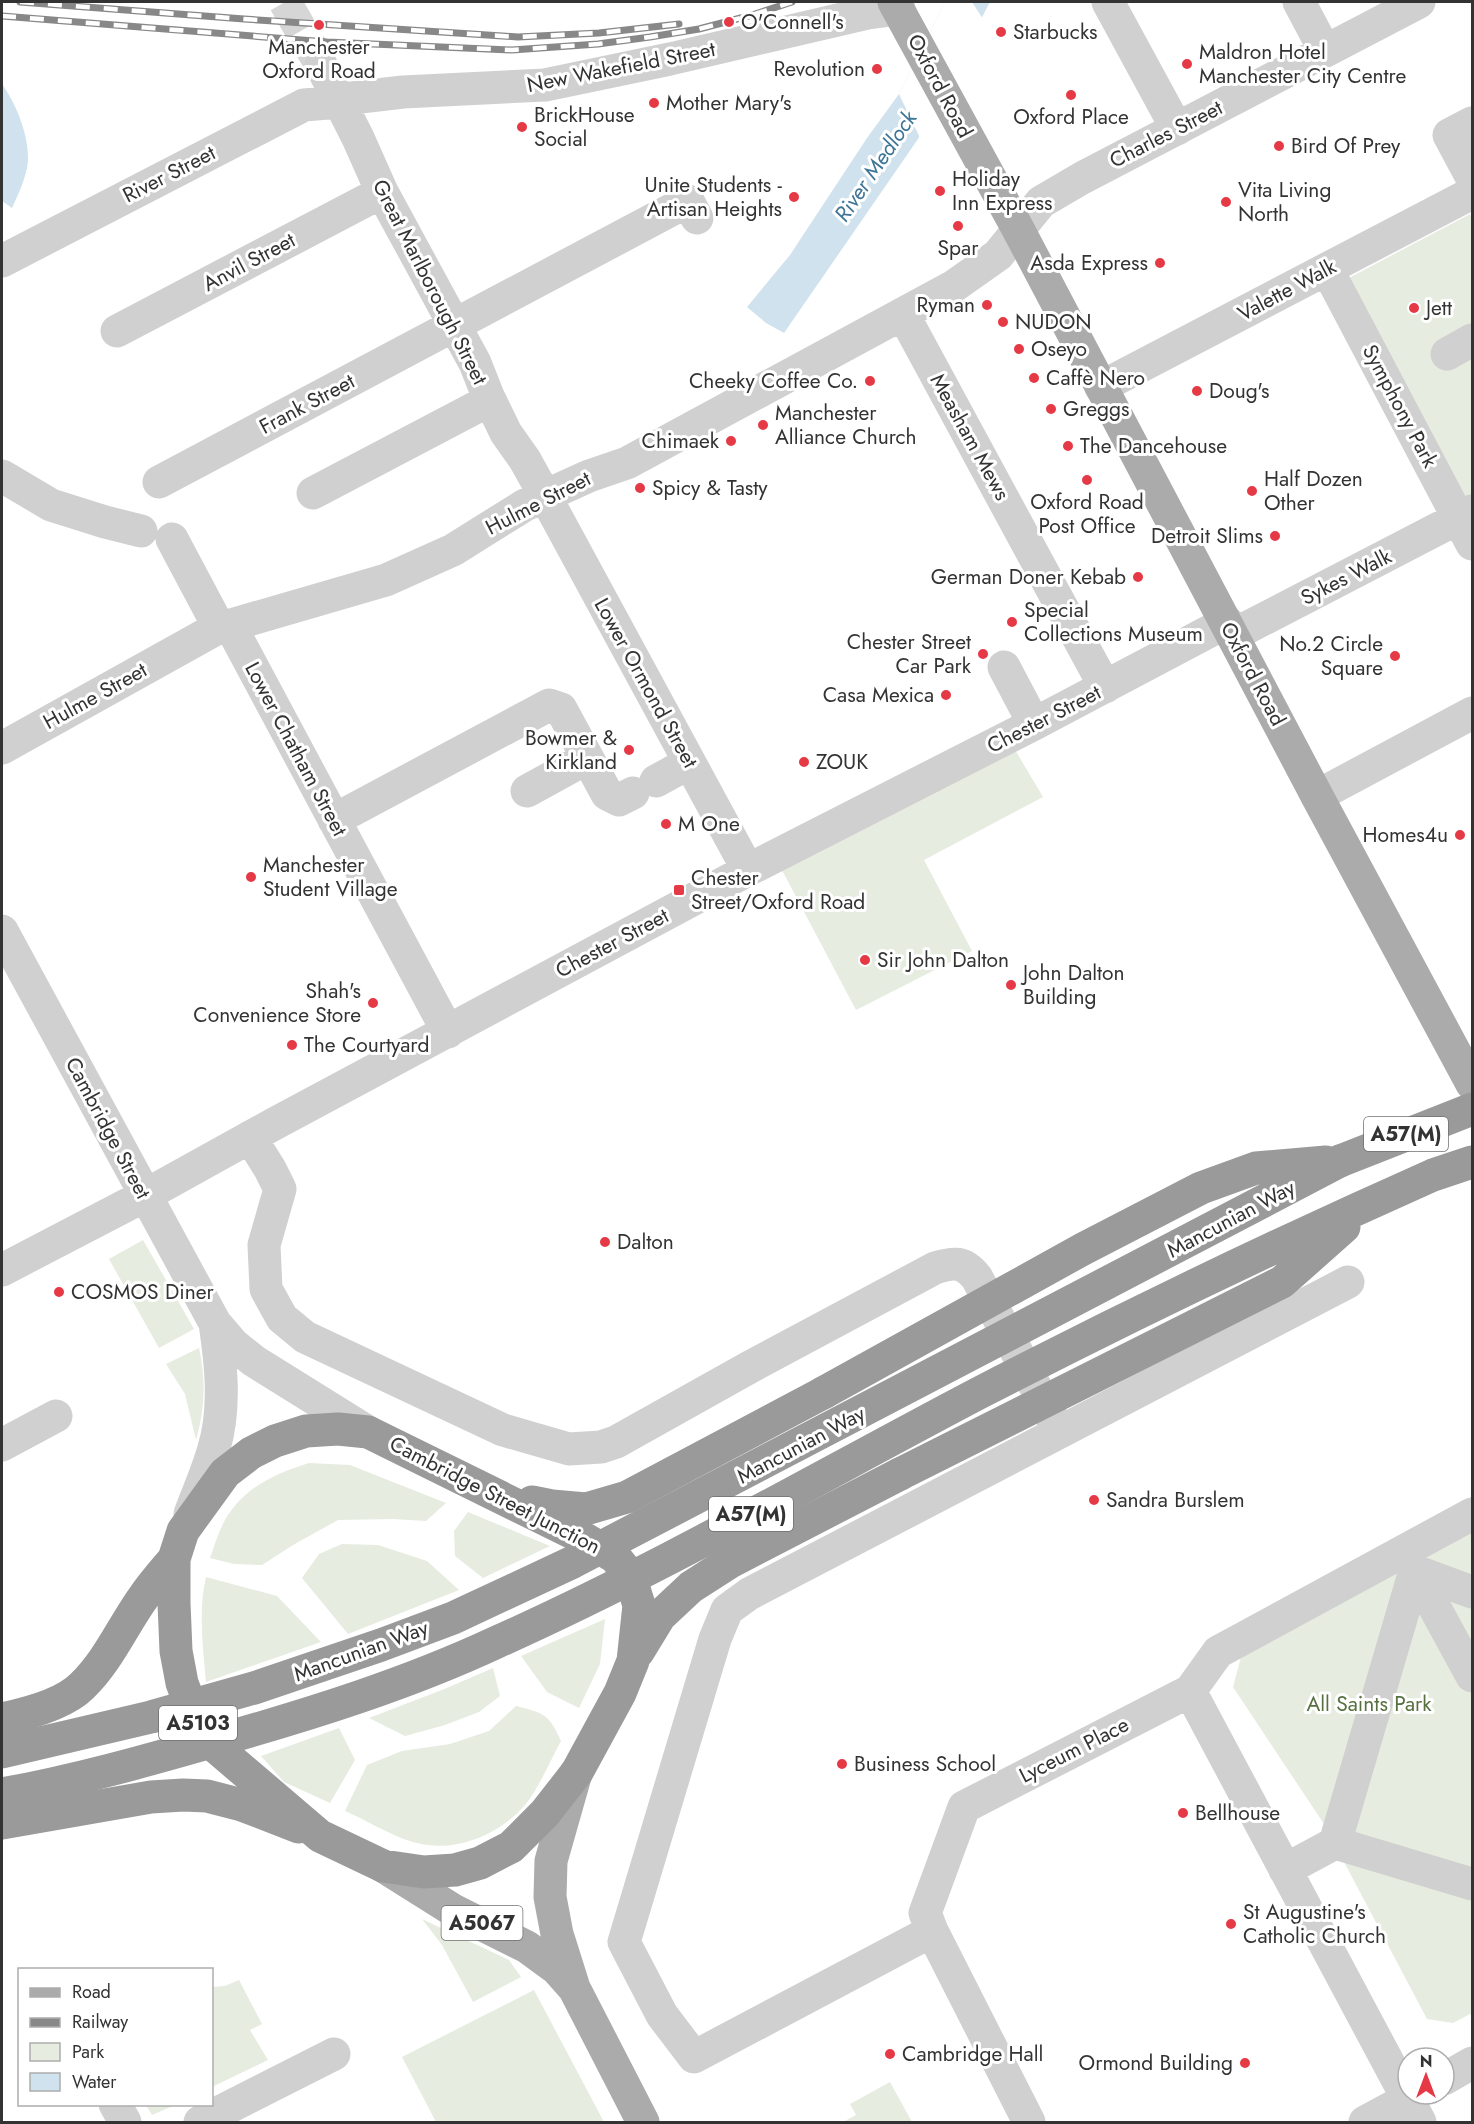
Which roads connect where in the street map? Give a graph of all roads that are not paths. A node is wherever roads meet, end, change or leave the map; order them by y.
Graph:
1 (1108, 2) edge
2 (1299, 2) edge
3 (1419, 2) edge
4 (897, 5) edge
5 (1325, 51) junction
6 (321, 65) tunnel mouth
7 (340, 102) junction
8 (1177, 129) junction
9 (1461, 129) edge
10 (1473, 178) edge
11 (382, 192) junction
12 (1473, 193) edge
13 (697, 218) dead end
14 (1018, 229) junction
15 (2, 261) edge
16 (1327, 269) junction
17 (903, 314) junction
18 (455, 326) junction
19 (117, 331) dead end
20 (1101, 387) junction
21 (490, 400) junction
22 (2, 476) edge
23 (159, 482) dead end
24 (314, 492) dead end
25 (545, 496) junction
26 (1468, 524) edge
27 (141, 531) dead end
28 (172, 539) dead end
29 (222, 622) junction
30 (1230, 629) junction
31 (1004, 667) dead end
32 (1106, 687) junction
33 (1473, 713) edge
34 (1034, 724) junction
35 (2, 748) edge
36 (587, 758) junction
37 (689, 763) junction
38 (527, 790) dead end
39 (1317, 796) junction
40 (334, 820) junction
41 (748, 870) junction
42 (2, 931) edge
43 (448, 1032) junction
44 (1473, 1084) edge
45 (1473, 1108) edge
46 (250, 1137) junction
47 (1340, 1161) junction
48 (1473, 1162) edge
49 (144, 1196) junction
50 (1372, 1202) junction
51 (2, 1270) edge
52 (1348, 1282) dead end
53 (215, 1323) junction
54 (56, 1416) dead end
55 (368, 1432) junction
56 (1060, 1433) junction
57 (2, 1445) edge
58 (496, 1495) junction
59 (1473, 1514) edge
60 (179, 1545) junction
61 (1410, 1561) junction
62 (1473, 1592) edge
63 (633, 1661) junction
64 (1473, 1677) edge
65 (1190, 1691) junction
66 (2, 1719) edge
67 (2, 1752) edge
68 (577, 1772) junction
69 (2, 1794) edge
70 (2, 1823) edge
71 (320, 1836) junction
72 (1335, 1843) junction
73 (383, 1866) junction
74 (1285, 1870) junction
75 (1473, 1884) edge
76 (928, 1922) junction
77 (574, 1988) junction
78 (334, 2054) dead end
79 (1473, 2063) edge
80 (1396, 2071) edge
81 (1456, 2072) edge
82 (115, 2106) edge
83 (1412, 2106) edge
84 (125, 2122) edge
85 (200, 2122) edge
86 (643, 2122) edge
87 (1029, 2122) edge
88 (1366, 2122) edge

1 - 8 street
2 - 5 street
3 - 5 street, Charles Street
4 - 7 street, New Wakefield Street
4 - 14 main road, Oxford Road
5 - 8 street, Charles Street
6 - 7 street, Great Marlborough Street
7 - 11 street, Great Marlborough Street
7 - 15 street, River Street
8 - 14 street, Charles Street
9 - 10 street
11 - 18 street, Great Marlborough Street
11 - 19 street, Anvil Street
12 - 16 street, Valette Walk
13 - 18 street, Frank Street
14 - 17 street, Hulme Street
14 - 20 main road, Oxford Road
16 - 20 street, Valette Walk
16 - 26 street, Symphony Park
17 - 25 street, Hulme Street
17 - 32 street, Measham Mews
18 - 21 street, Great Marlborough Street
18 - 23 street, Frank Street
20 - 30 main road, Oxford Road
21 - 24 street
21 - 25 street, Great Marlborough Street
22 - 27 street
25 - 29 street, Hulme Street
25 - 37 street, Lower Ormond Street
26 - 30 street, Sykes Walk
28 - 29 street, Lower Chatham Street
29 - 35 street, Hulme Street
29 - 40 street, Lower Chatham Street
30 - 32 street, Chester Street
30 - 39 main road, Oxford Road
31 - 34 street
32 - 34 street, Chester Street
33 - 39 street
34 - 41 street, Chester Street
36 - 37 street
36 - 38 street
36 - 40 street
37 - 41 street, Lower Ormond Street
39 - 44 main road, Oxford Road
40 - 43 street, Lower Chatham Street
41 - 43 street, Chester Street
42 - 49 street, Cambridge Street
43 - 46 street, Chester Street
45 - 47 highway, Mancunian Way / A57(M)
46 - 49 street, Chester Street
46 - 56 street
47 - 58 highway, A57(M), bridge
47 - 67 highway, Mancunian Way / A57(M), bridge
48 - 50 highway, Mancunian Way / A57(M), bridge
49 - 51 street, Chester Street
49 - 53 street, Cambridge Street
50 - 63 highway, A57(M), bridge
50 - 69 highway, Mancunian Way / A57(M), bridge
52 - 56 street
53 - 55 street, Cambridge Street
53 - 60 street, Cambridge Street
54 - 57 street
55 - 58 highway, Cambridge Street Junction / A5103
55 - 60 highway, Cambridge Street Junction / A5103
56 - 76 street
58 - 63 highway, Cambridge Street Junction / A5103
59 - 61 street
60 - 66 highway, A5103
60 - 71 highway, Cambridge Street Junction / A5103
61 - 62 street
61 - 64 street
61 - 65 street
61 - 72 street
63 - 68 highway, Cambridge Street Junction / A5103
65 - 74 street
65 - 76 street, Lyceum Place
68 - 73 highway, Cambridge Street Junction / A5103
68 - 77 main road, A5067
70 - 71 highway, A5103
71 - 73 highway, Cambridge Street Junction / A5103
72 - 74 street
72 - 75 street
73 - 77 main road, A5067
74 - 80 street
76 - 87 street
77 - 86 main road, A5067
78 - 85 street
79 - 81 street
82 - 84 street
83 - 88 street

